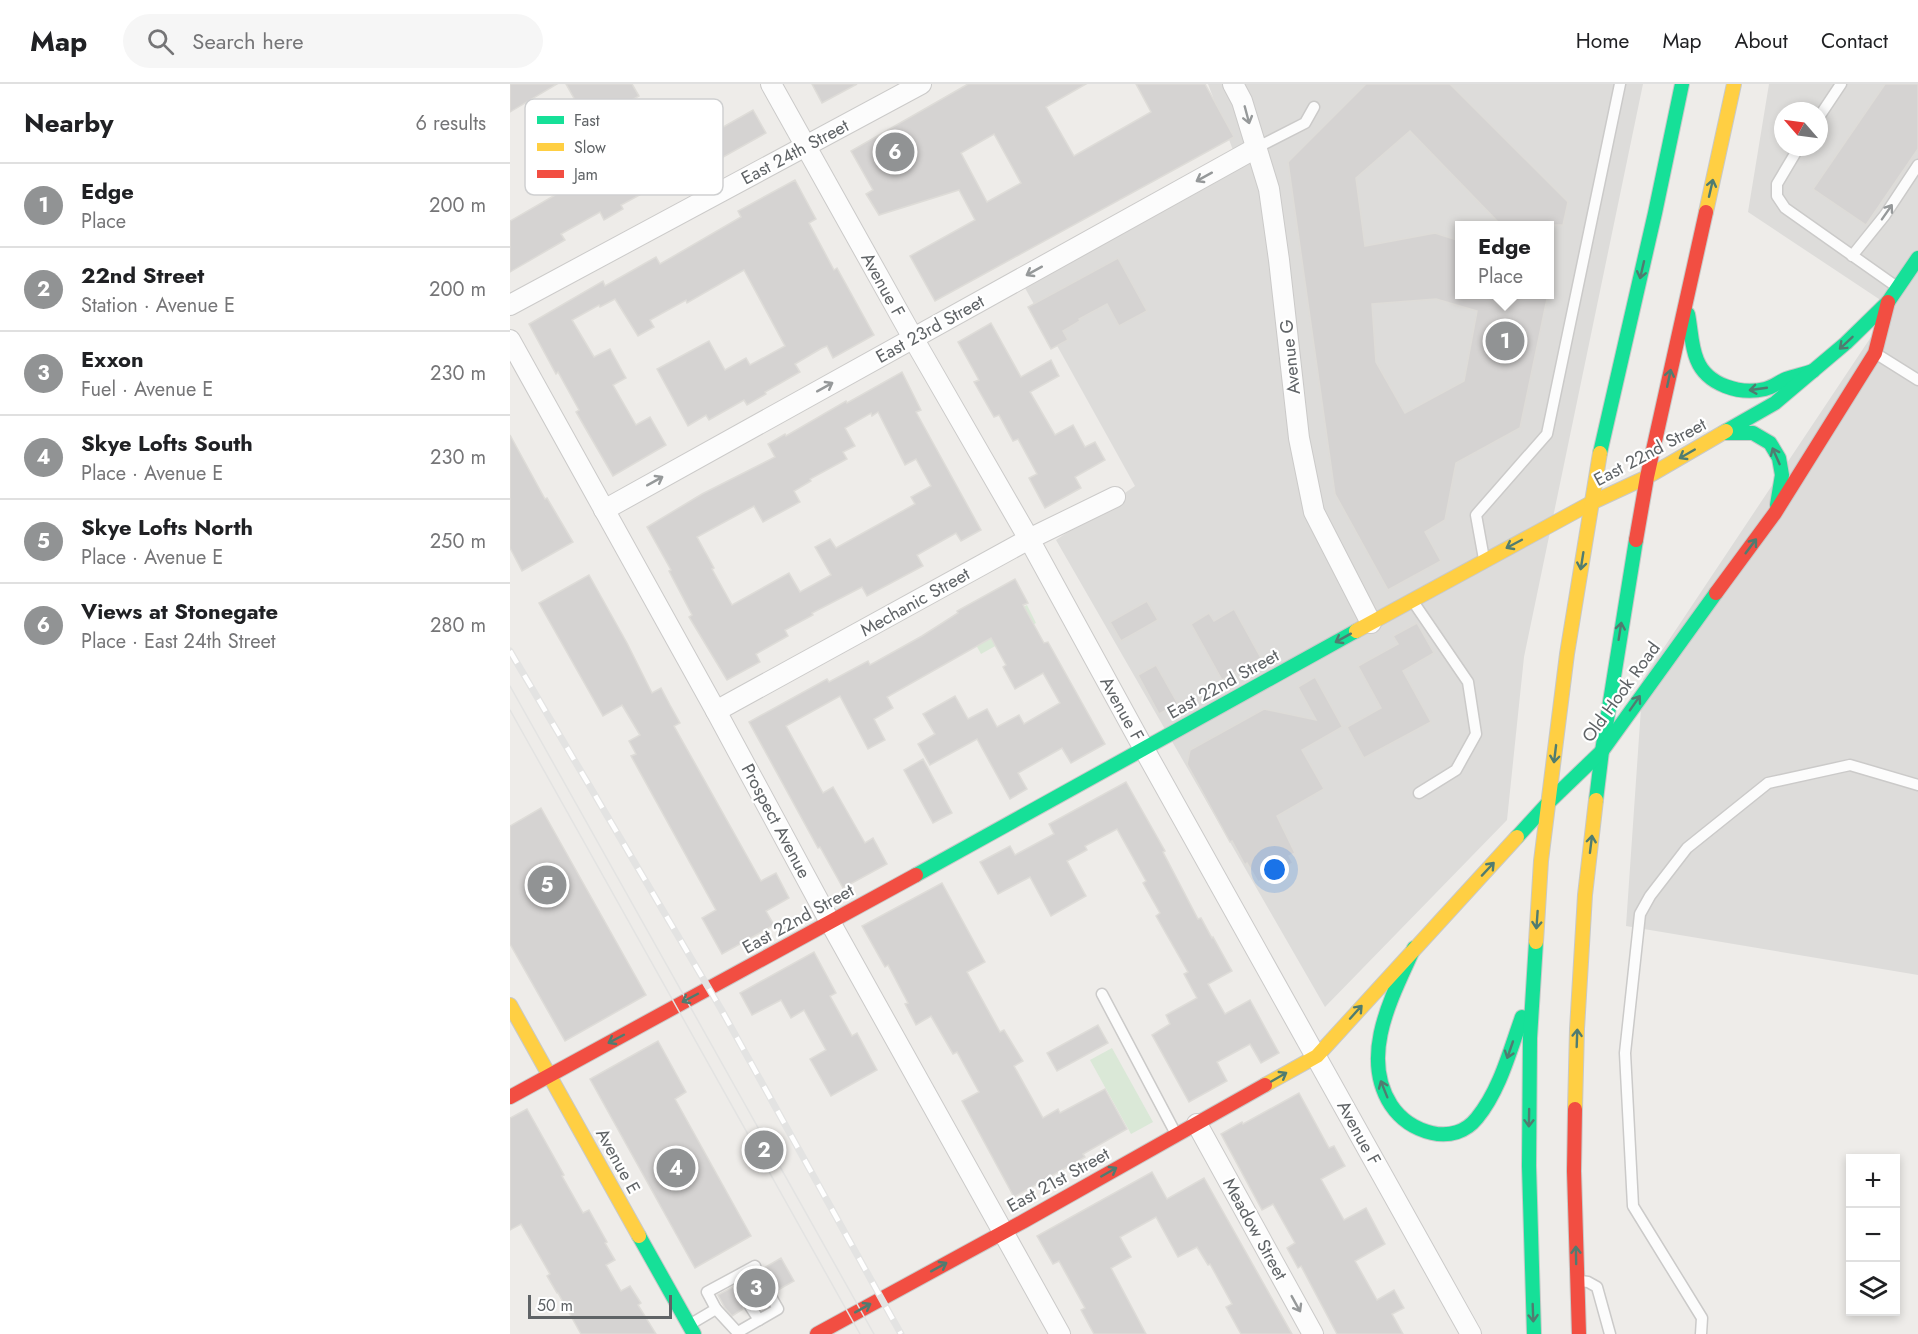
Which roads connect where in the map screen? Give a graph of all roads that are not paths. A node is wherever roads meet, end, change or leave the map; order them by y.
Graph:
1 (771, 84) edge
2 (921, 84) edge
3 (1233, 84) edge
4 (1620, 84) edge
5 (1682, 84) edge
6 (1736, 84) edge
7 (1841, 84) edge
8 (1828, 104) edge
9 (1314, 106) dead end
10 (806, 146) junction
11 (1256, 148) junction
12 (1794, 156) edge
13 (1918, 165) edge
14 (723, 191) edge
15 (715, 195) edge
16 (1852, 256) junction
17 (1918, 258) edge
18 (1898, 288) junction
19 (1685, 301) junction
20 (1888, 302) junction
21 (510, 305) edge
22 (913, 338) junction
23 (510, 340) edge
24 (1875, 353) junction
25 (1814, 371) junction
26 (1918, 380) edge
27 (1723, 433) junction
28 (1647, 477) junction
29 (1115, 497) dead end
30 (1591, 503) junction
31 (603, 510) junction
32 (1775, 513) junction
33 (1029, 539) junction
34 (1484, 560) junction
35 (1412, 600) junction
36 (1371, 623) junction
37 (717, 711) junction
38 (1144, 749) junction
39 (1602, 751) junction
40 (1918, 786) edge
41 (1419, 793) dead end
42 (1549, 802) junction
43 (830, 922) junction
44 (1414, 948) junction
45 (1102, 994) dead end
46 (1532, 996) junction
47 (510, 1005) edge
48 (1317, 1056) junction
49 (550, 1076) junction
50 (510, 1097) edge
51 (1197, 1124) junction
52 (1176, 1134) junction
53 (1002, 1232) junction
54 (757, 1272) dead end
55 (1576, 1280) junction
56 (770, 1295) dead end
57 (750, 1306) dead end
58 (716, 1309) junction
59 (759, 1320) junction
60 (691, 1330) edge
61 (739, 1333) edge
62 (817, 1334) edge
63 (1060, 1334) edge
64 (1313, 1334) edge
65 (1471, 1334) edge
66 (1534, 1334) edge
67 (1579, 1334) edge
68 (1610, 1334) edge
69 (1701, 1334) edge

1 - 10 street, Avenue F
2 - 10 street, East 24th Street
3 -> 11 street, Avenue G
4 - 34 lane
5 -> 30 main road
19 -> 6 main road
7 - 8 lane
9 - 11 lane
10 - 14 street, East 24th Street
10 - 22 street, Avenue F
11 -> 22 street, East 23rd Street
11 - 36 street, Avenue G
12 - 16 lane
16 -> 13 lane
15 - 21 street, East 24th Street
16 - 18 lane
17 - 18 main road, East 22nd Street
18 - 20 main road, East 22nd Street
25 -> 19 main road
28 -> 19 main road
20 - 24 main road, Old Hook Road
20 -> 25 main road, East 22nd Street
31 -> 22 street, East 23rd Street
22 - 33 street, Avenue F
23 - 31 street, Prospect Avenue
24 - 26 lane
24 - 32 main road, Old Hook Road
25 - 27 main road, East 22nd Street
27 -> 28 main road, East 22nd Street
32 -> 27 main road
28 - 30 main road, East 22nd Street
39 -> 28 main road
29 - 33 street, Mechanic Street
30 -> 34 main road, East 22nd Street
30 -> 42 main road
31 - 37 street, Prospect Avenue
39 -> 32 main road, Old Hook Road
33 - 37 street, Mechanic Street
33 - 38 street, Avenue F
34 - 35 main road, East 22nd Street
35 - 36 main road, East 22nd Street
35 - 41 lane
36 -> 38 main road, East 22nd Street
37 - 43 street, Prospect Avenue
38 - 43 main road, East 22nd Street
38 - 48 street, Avenue F
39 - 42 main road, Old Hook Road
55 -> 39 main road
40 - 69 lane
44 -> 42 main road, Old Hook Road
42 -> 46 main road
43 -> 49 main road, East 22nd Street
43 - 53 street, Prospect Avenue
46 -> 44 main road
48 -> 44 main road, Old Hook Road
45 - 52 lane
46 -> 66 main road
47 - 49 main road, Avenue E
51 -> 48 main road, East 21st Street
48 - 65 street, Avenue F
49 - 50 main road, East 22nd Street
49 - 60 main road, Avenue E
51 - 52 main road, East 21st Street
51 -> 64 street, Meadow Street
53 -> 52 main road, East 21st Street
62 -> 53 main road, East 21st Street
53 - 63 street, Prospect Avenue
54 - 58 lane
55 - 67 main road
55 - 68 lane
56 - 59 lane
57 - 59 lane
58 - 60 lane
58 - 61 lane
59 - 61 lane

